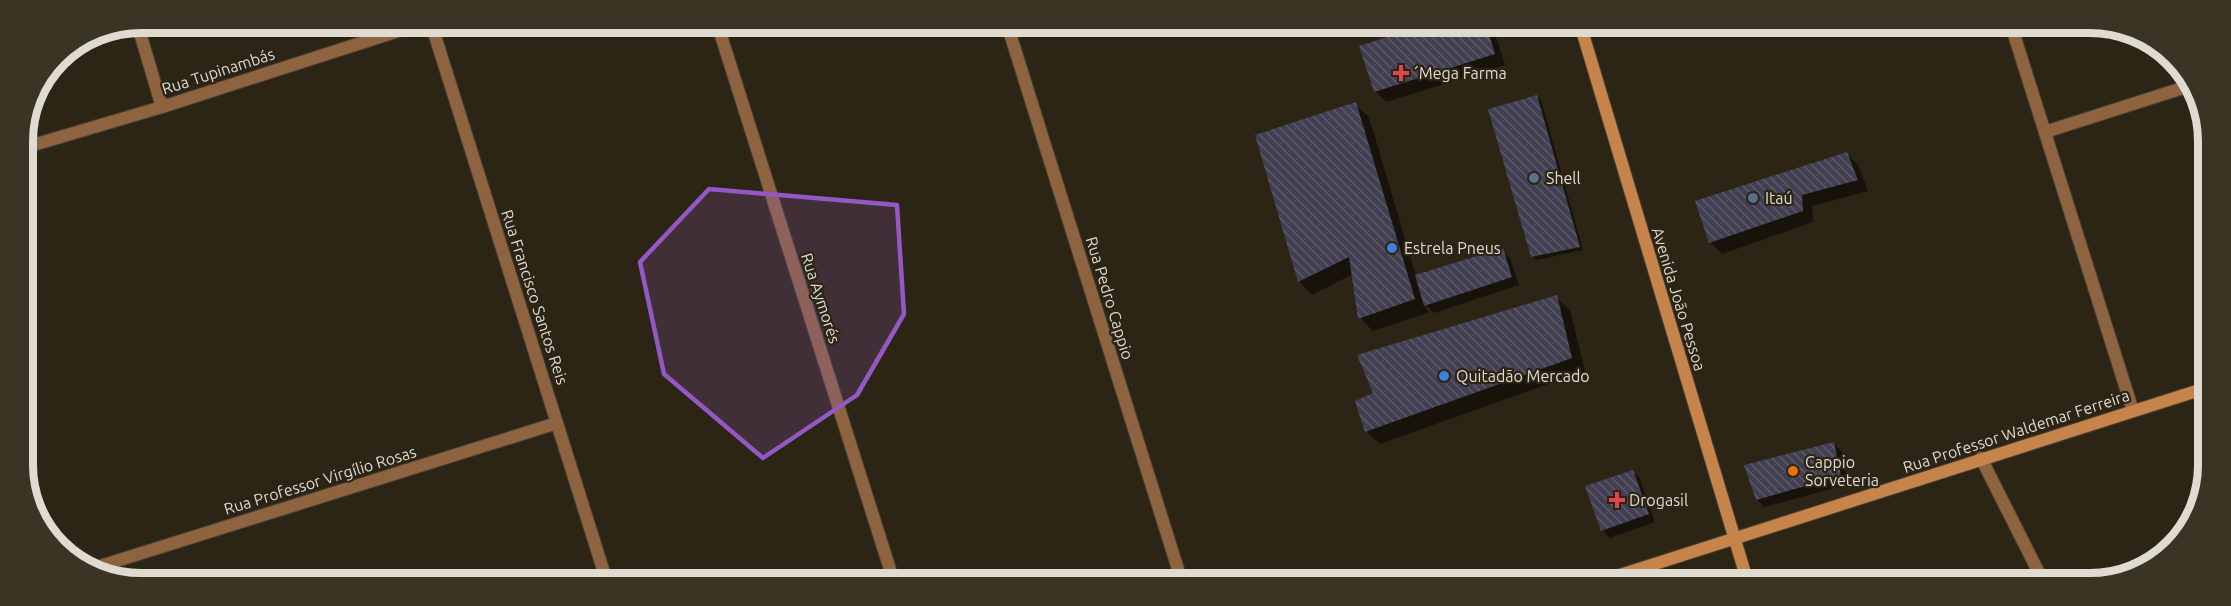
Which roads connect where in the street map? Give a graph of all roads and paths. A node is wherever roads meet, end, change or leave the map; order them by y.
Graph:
1 (141, 33) edge
2 (392, 33) edge
3 (434, 33) edge
4 (720, 33) edge
5 (1010, 33) edge
6 (1583, 33) edge
7 (2014, 33) edge
8 (2184, 88) edge
9 (162, 107) junction
10 (2045, 132) junction
11 (33, 145) edge
12 (2198, 391) edge
13 (2133, 411) junction
14 (557, 423) junction
15 (1981, 458) junction
16 (1733, 540) junction
17 (102, 566) edge
18 (604, 573) edge
19 (891, 573) edge
20 (1179, 573) edge
21 (1627, 573) edge
22 (1745, 573) edge
23 (2039, 573) edge

1 - 9 street
2 - 9 street, Rua Tupinambás
3 - 14 street, Rua Francisco Santos Reis
4 - 19 street, Rua Aymorés
5 - 20 street, Rua Pedro Cappio
6 - 16 main road, Avenida João Pessoa
7 - 10 street
8 - 10 street
9 - 11 street, Rua Tupinambás
10 - 13 street
12 - 13 main road, Rua Professor Waldemar Ferreira
13 - 15 main road, Rua Professor Waldemar Ferreira
14 - 17 street, Rua Professor Virgílio Rosas
14 - 18 street, Rua Francisco Santos Reis
15 - 16 main road, Rua Professor Waldemar Ferreira
15 - 23 street
16 - 21 main road, Rua Professor Waldemar Ferreira
16 - 22 main road, Avenida João Pessoa

